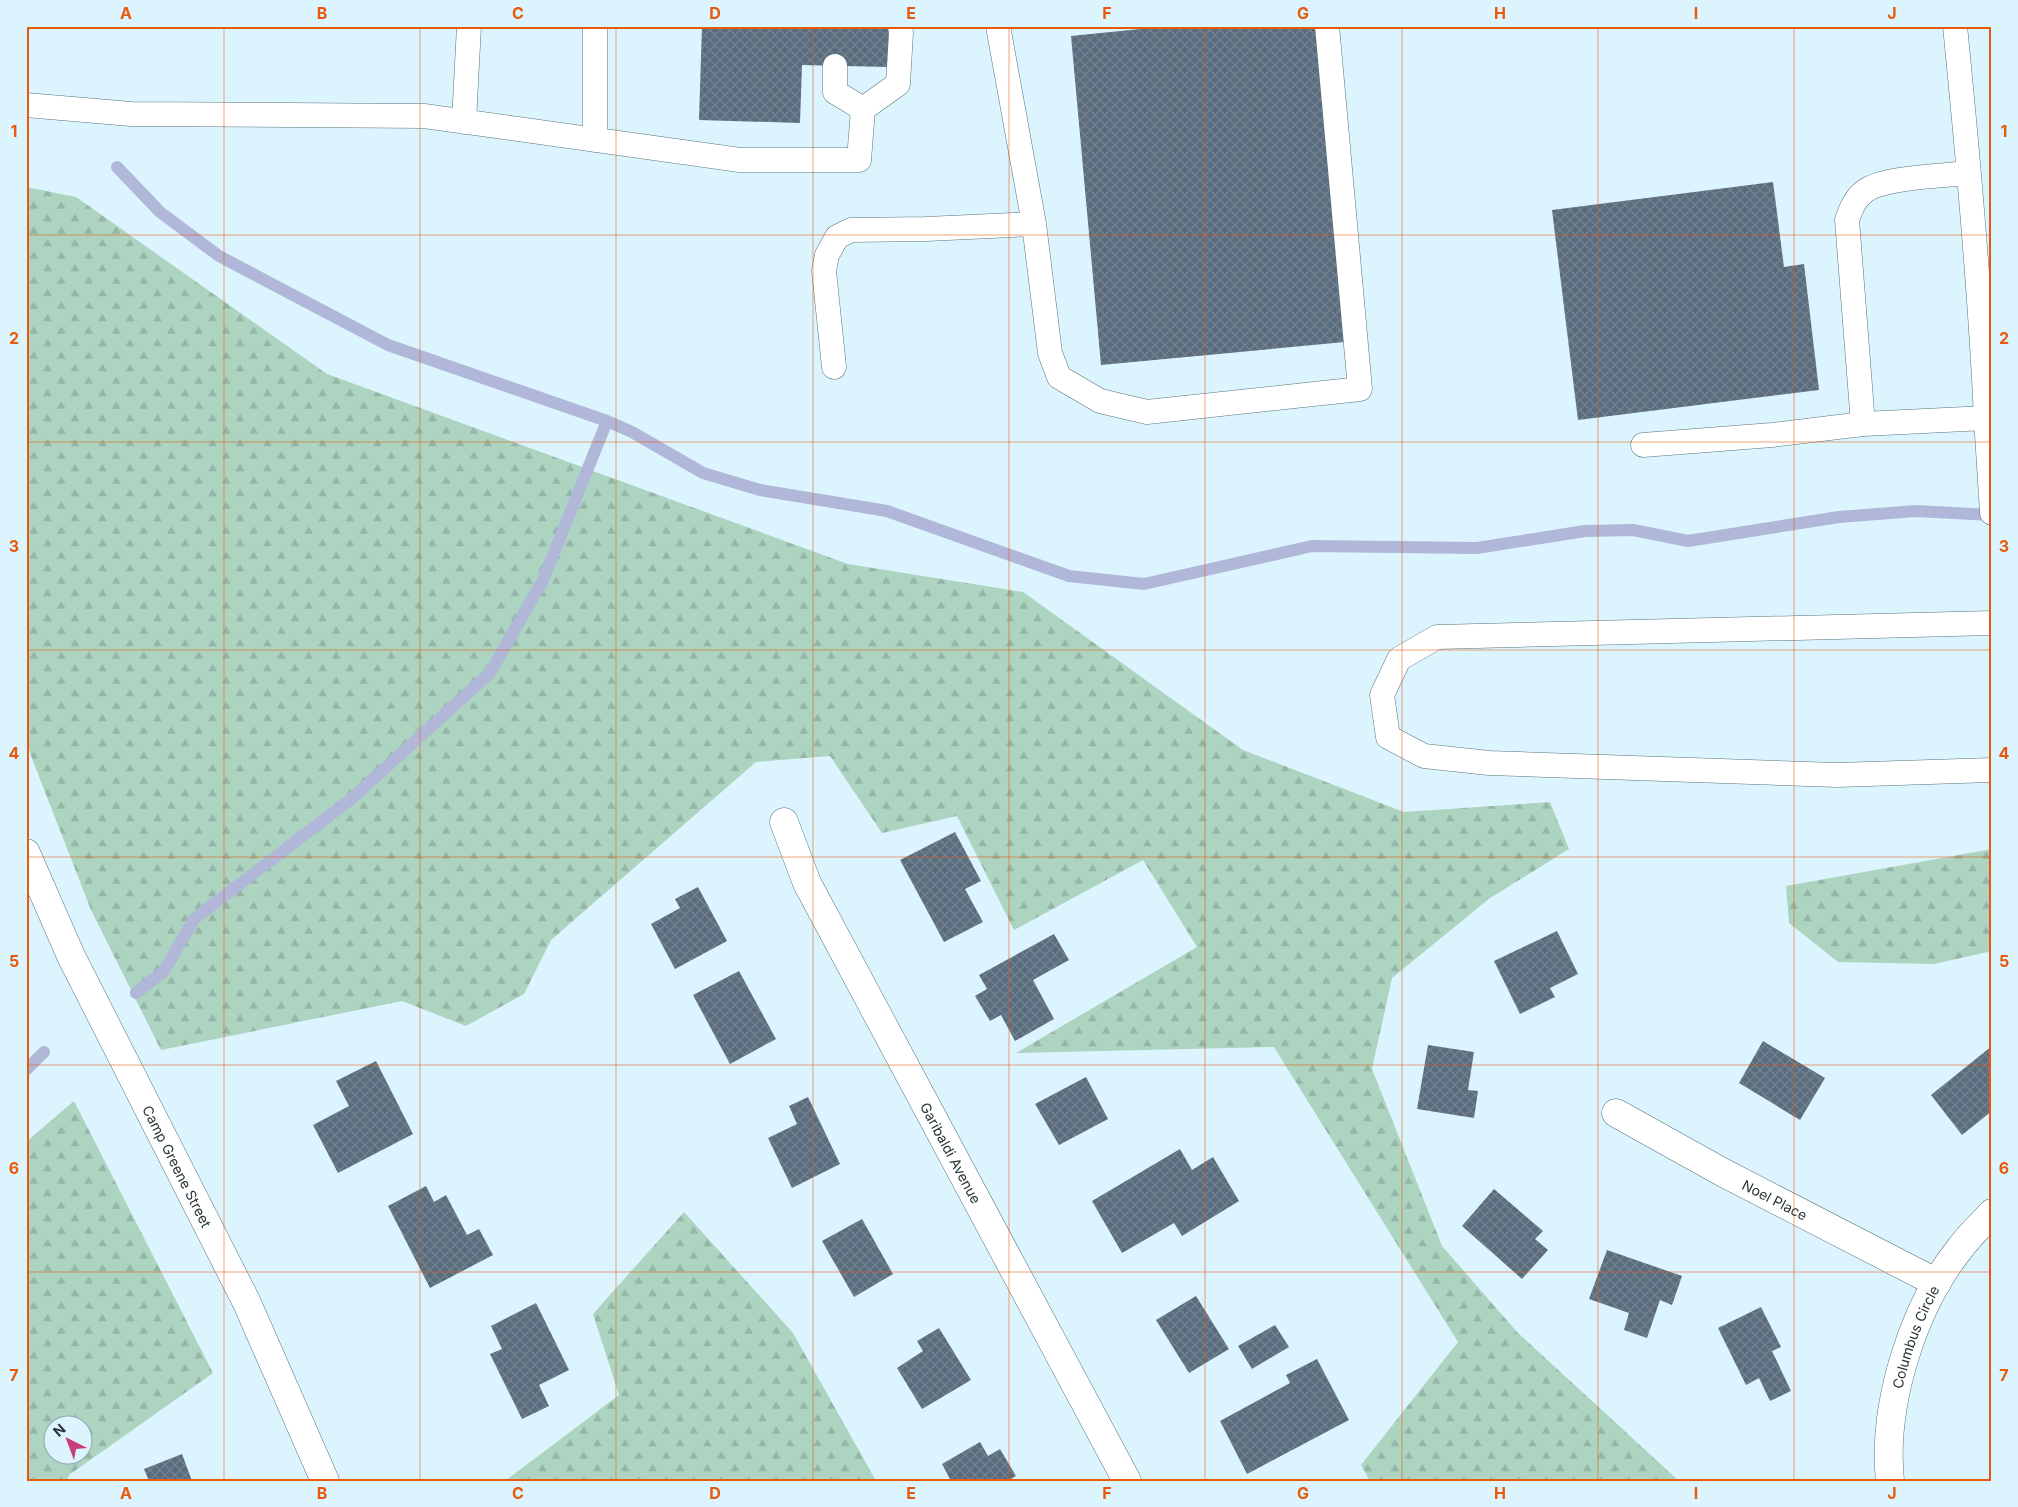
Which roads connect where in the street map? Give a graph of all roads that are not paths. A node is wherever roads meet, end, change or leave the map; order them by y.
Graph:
1 (469, 26) edge
2 (595, 26) edge
3 (900, 26) edge
4 (998, 26) edge
5 (1327, 26) edge
6 (1955, 26) edge
7 (835, 66) dead end
8 (26, 105) edge
9 (863, 109) junction
10 (464, 122) junction
11 (595, 140) junction
12 (1968, 173) junction
13 (1034, 224) junction
14 (834, 367) dead end
15 (1989, 418) edge
16 (1864, 424) junction
17 (1643, 445) dead end
18 (1992, 513) edge
19 (1992, 624) edge
20 (1992, 770) edge
21 (784, 822) dead end
22 (26, 853) edge
23 (1616, 1113) dead end
24 (1992, 1213) edge
25 (1937, 1283) junction
26 (325, 1481) edge
27 (1127, 1481) edge
28 (1890, 1481) edge

1 - 10 lane
2 - 11 lane
3 - 9 lane
4 - 13 lane
5 - 13 lane
6 - 12 lane
7 - 9 lane
8 - 10 lane
9 - 11 lane
10 - 11 lane
12 - 15 lane
12 - 16 lane
13 - 14 lane
15 - 16 lane
15 - 18 lane
16 - 17 lane
19 - 20 lane
21 - 27 street, Garibaldi Avenue
22 - 26 street, Camp Greene Street
23 - 25 street, Noel Place
24 - 25 street, Columbus Circle
25 - 28 street, Columbus Circle

